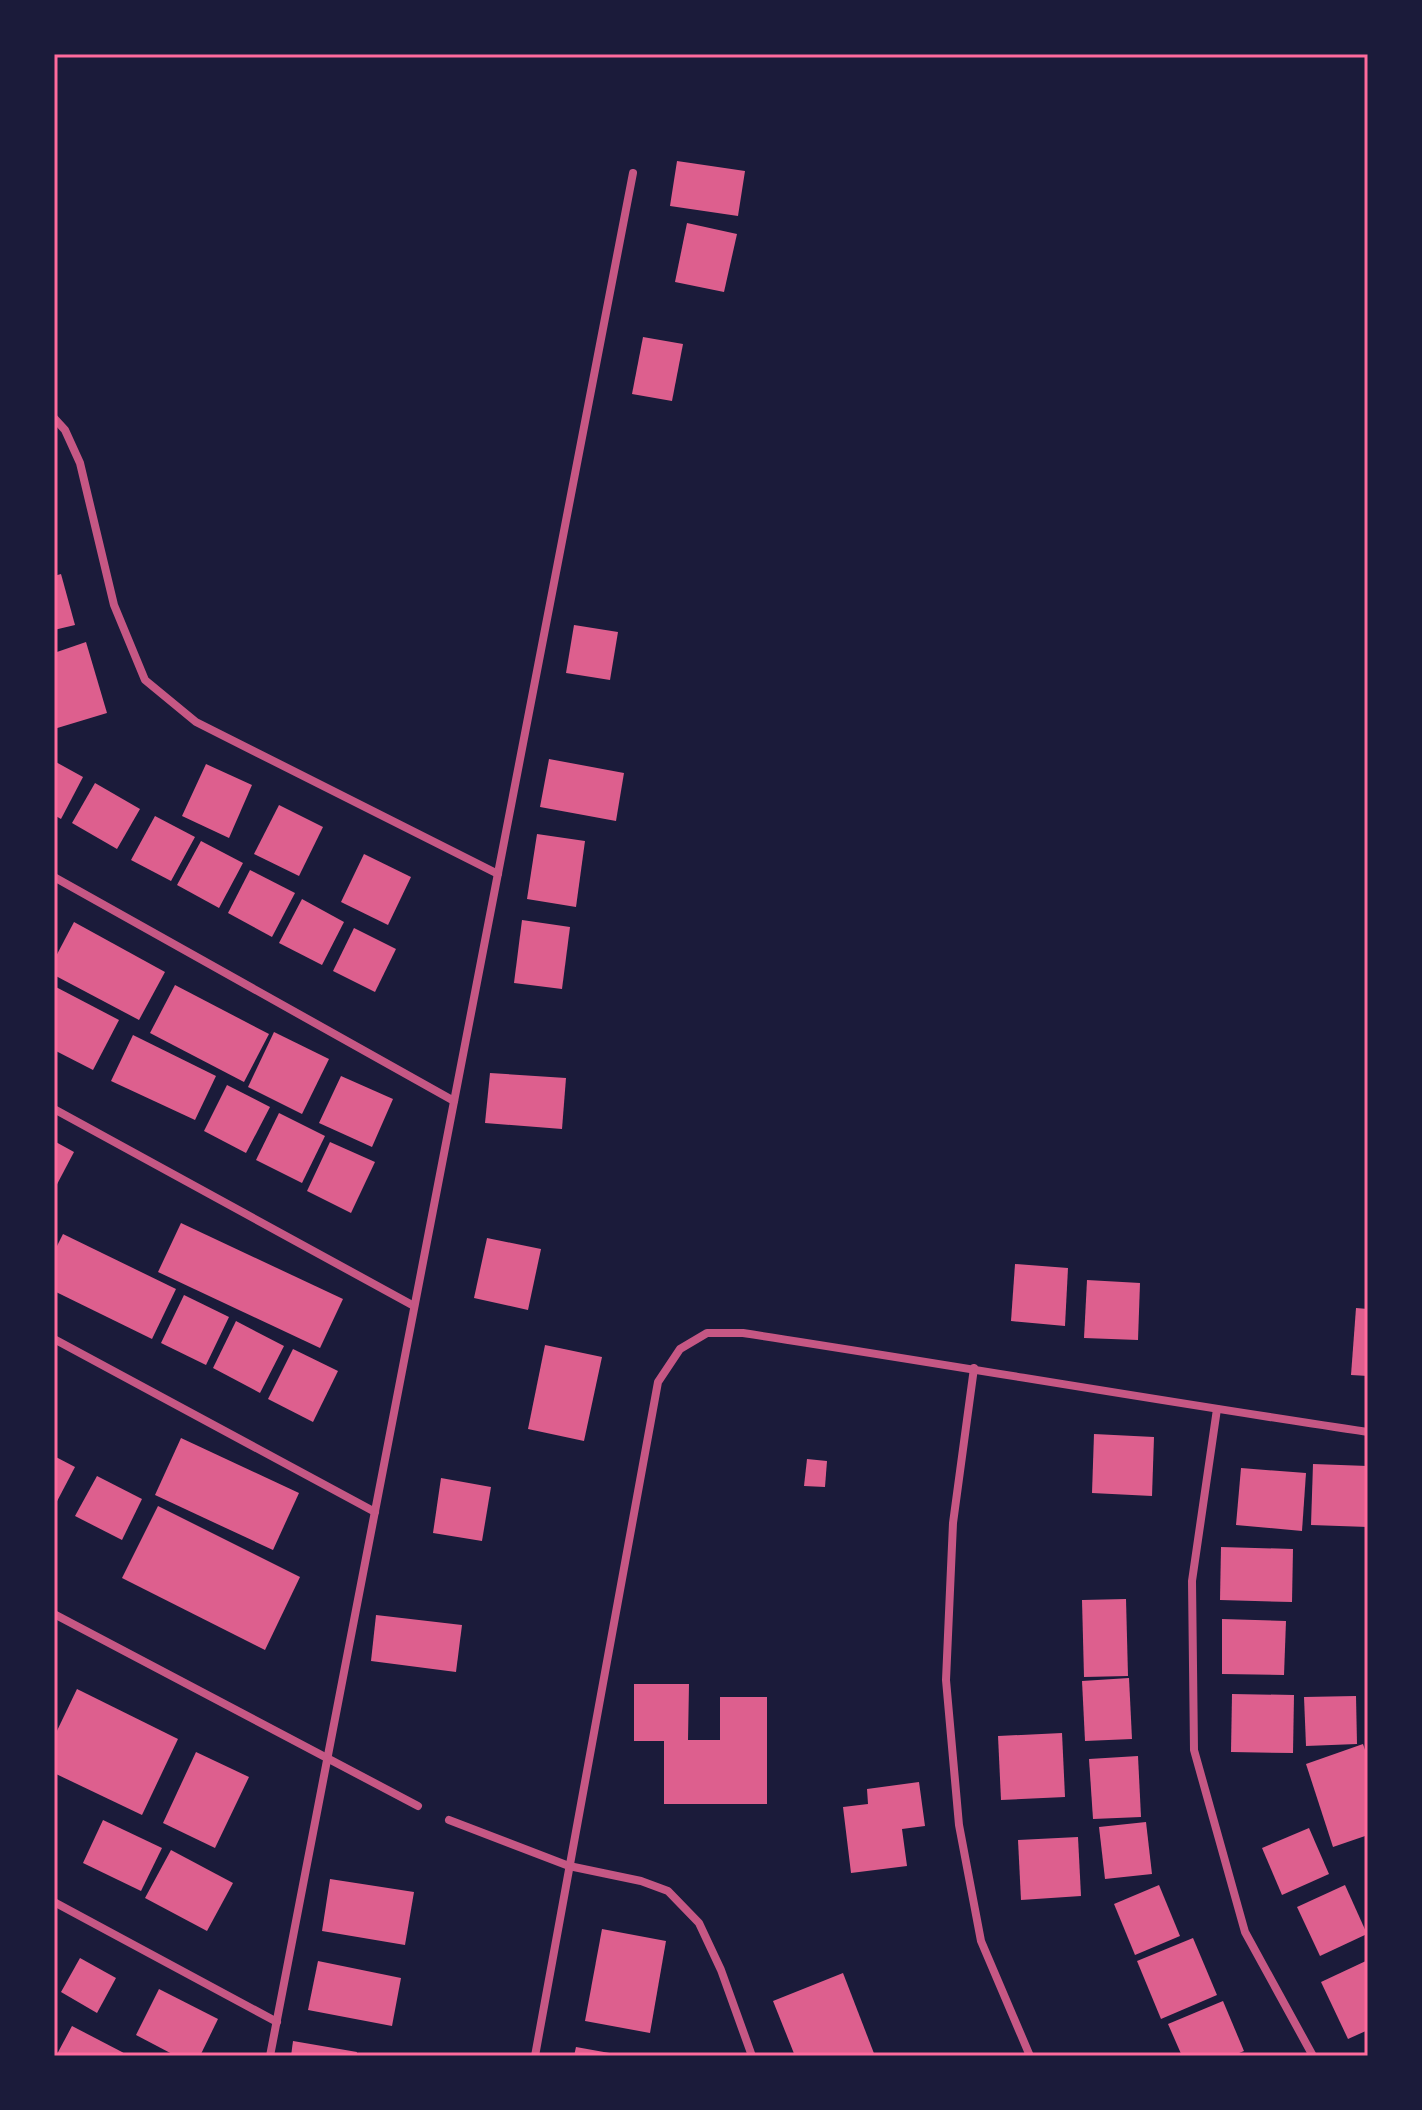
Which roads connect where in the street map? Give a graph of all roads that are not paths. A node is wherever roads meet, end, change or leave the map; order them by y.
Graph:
1 (633, 173) dead end
2 (54, 418) edge
3 (498, 874) junction
4 (54, 877) edge
5 (454, 1101) junction
6 (54, 1109) edge
7 (414, 1306) junction
8 (54, 1339) edge
9 (974, 1368) junction
10 (1217, 1409) junction
11 (1368, 1432) edge
12 (375, 1512) junction
13 (54, 1614) edge
14 (327, 1759) junction
15 (418, 1806) dead end
16 (449, 1820) dead end
17 (569, 1866) junction
18 (54, 1902) edge
19 (277, 2022) junction
20 (270, 2056) edge
21 (535, 2056) edge
22 (752, 2056) edge
23 (1030, 2056) edge
24 (1313, 2056) edge

1 - 3 street
2 - 3 street
3 - 5 street
4 - 5 street
5 - 7 street
6 - 7 street
7 - 12 street
8 - 12 street
9 - 10 street
9 - 17 street
9 - 23 street
10 - 11 street
10 - 24 street
12 - 14 street
13 - 14 street
14 - 15 street
14 - 19 street
16 - 17 street
17 - 21 street
17 - 22 street
18 - 19 street
19 - 20 street

